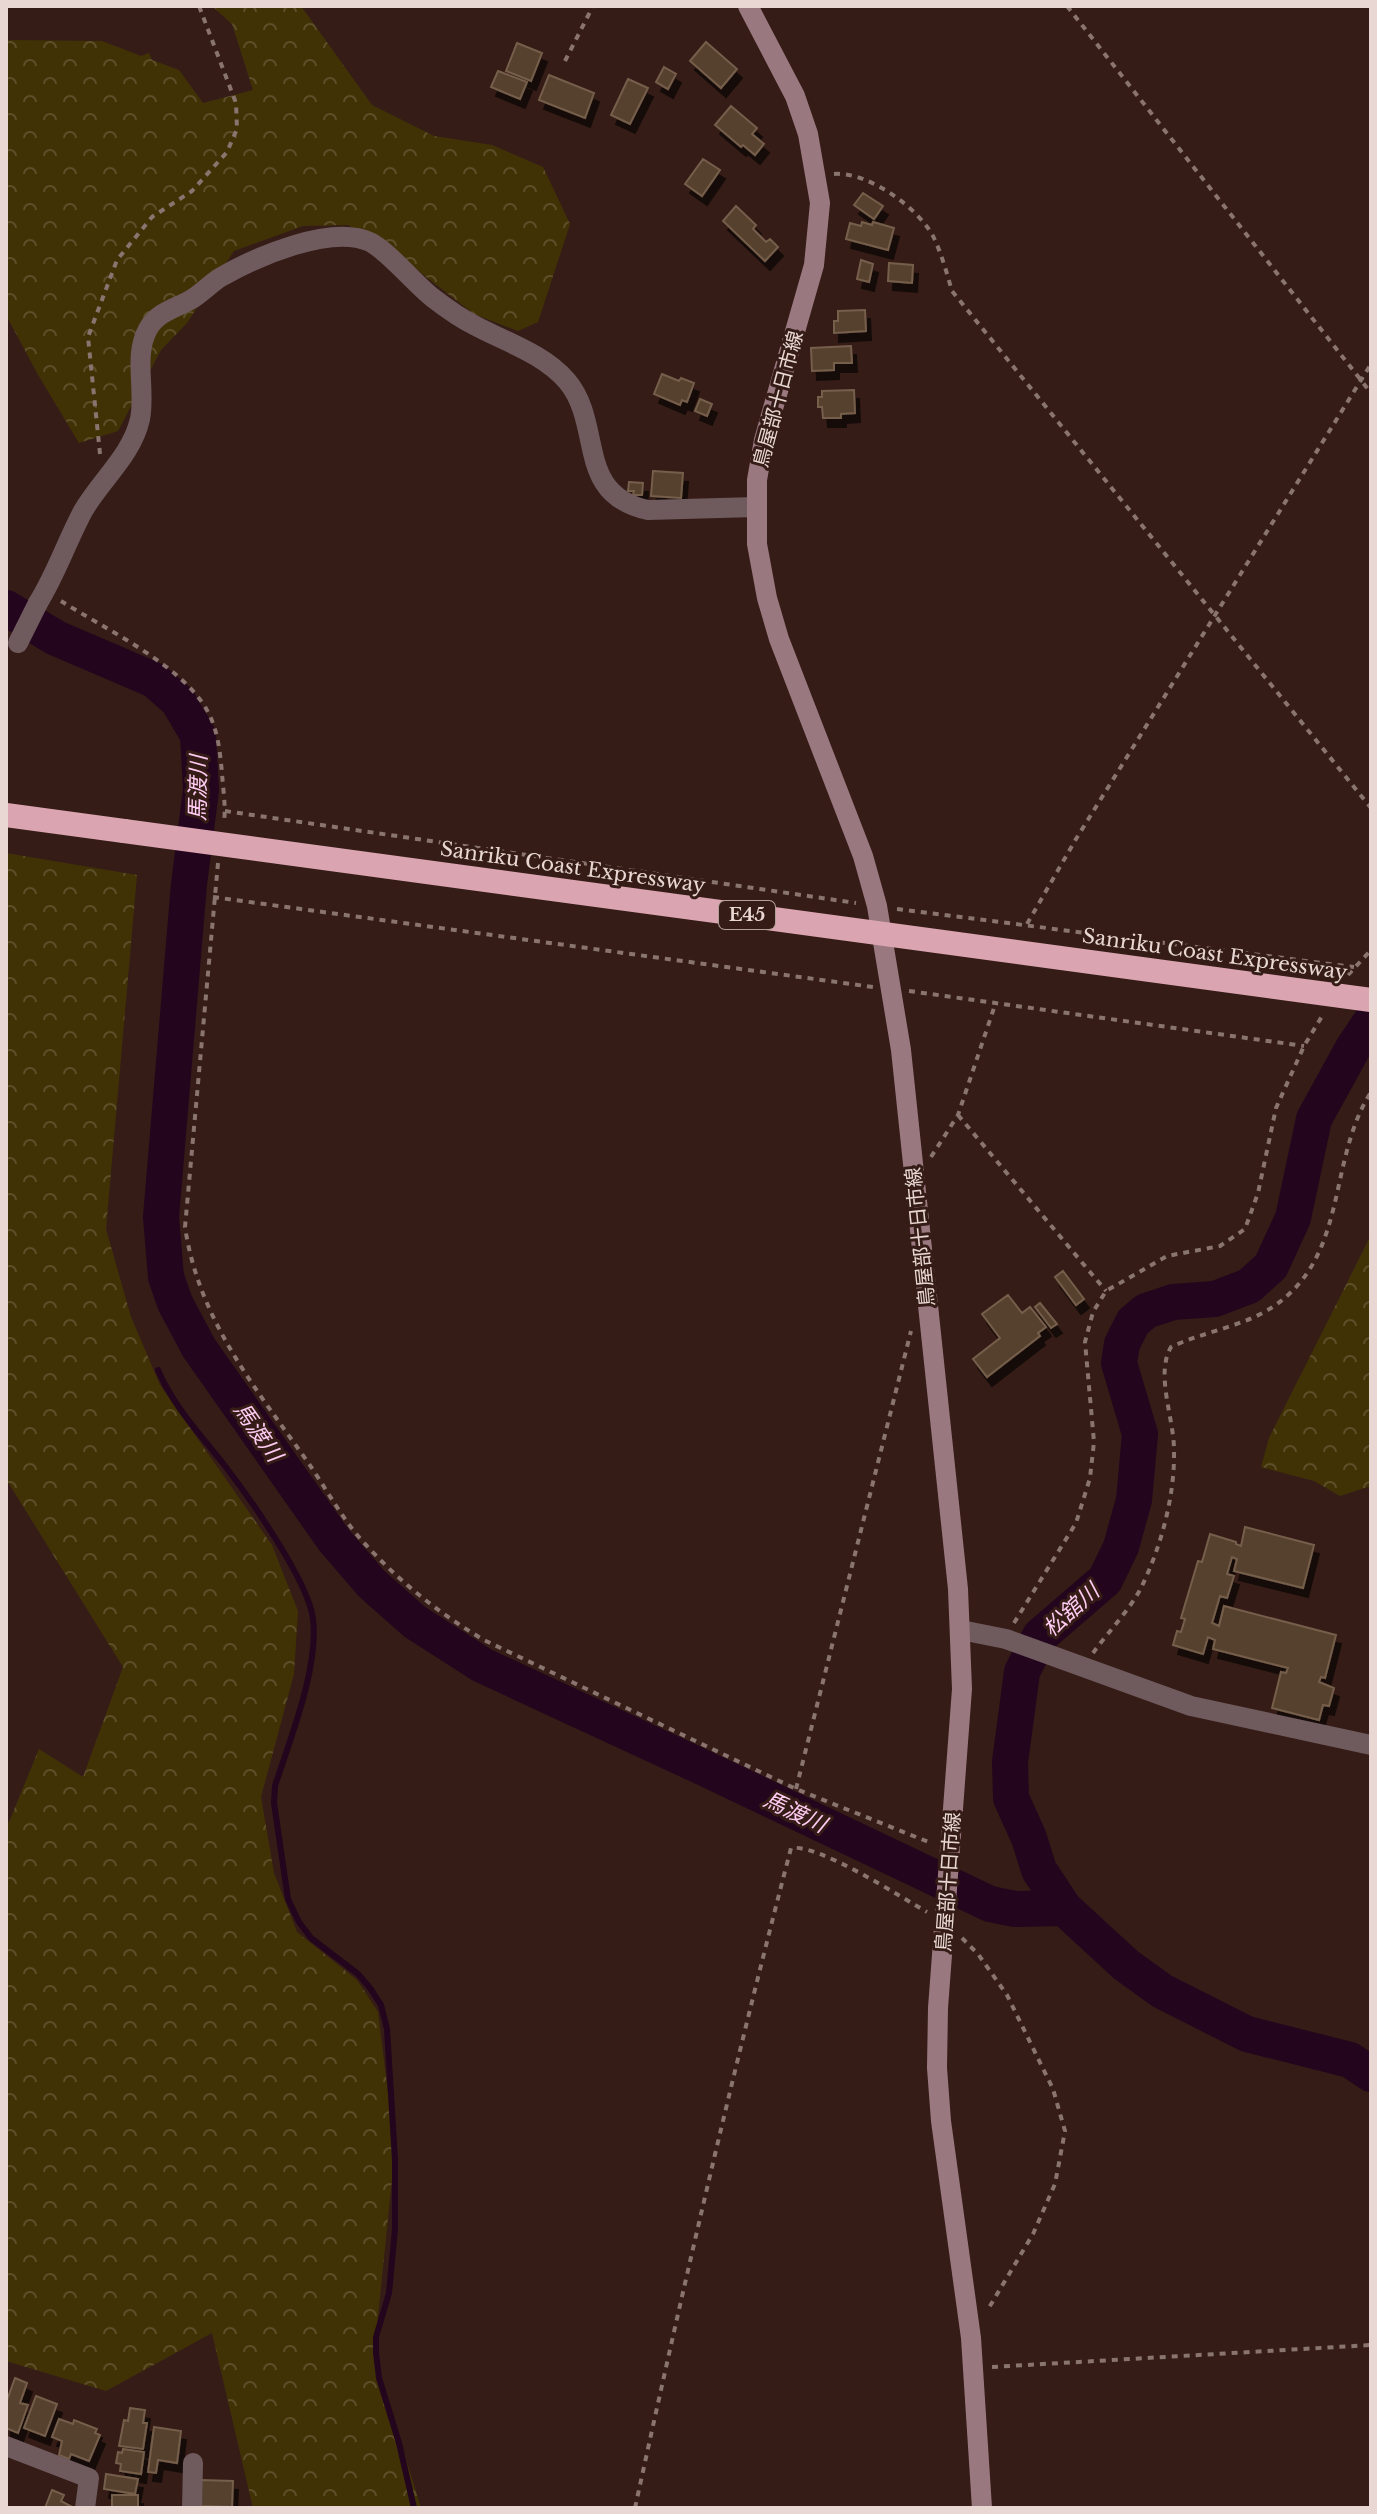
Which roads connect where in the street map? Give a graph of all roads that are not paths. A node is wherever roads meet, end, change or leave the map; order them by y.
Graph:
1 (748, 6) edge
2 (756, 507) junction
3 (12, 649) edge
4 (6, 815) edge
5 (1371, 1000) edge
6 (961, 1630) junction
7 (1371, 1745) edge
8 (6, 2446) edge
9 (193, 2463) dead end
10 (85, 2508) edge
11 (192, 2508) edge
12 (982, 2508) edge

1 - 2 main road, 鳥屋部十日市線
2 - 3 street
2 - 6 main road, 鳥屋部十日市線
4 - 5 highway, Sanriku Coast Expressway / E45, bridge
6 - 7 street
6 - 12 main road, 鳥屋部十日市線
8 - 10 street
9 - 11 street

